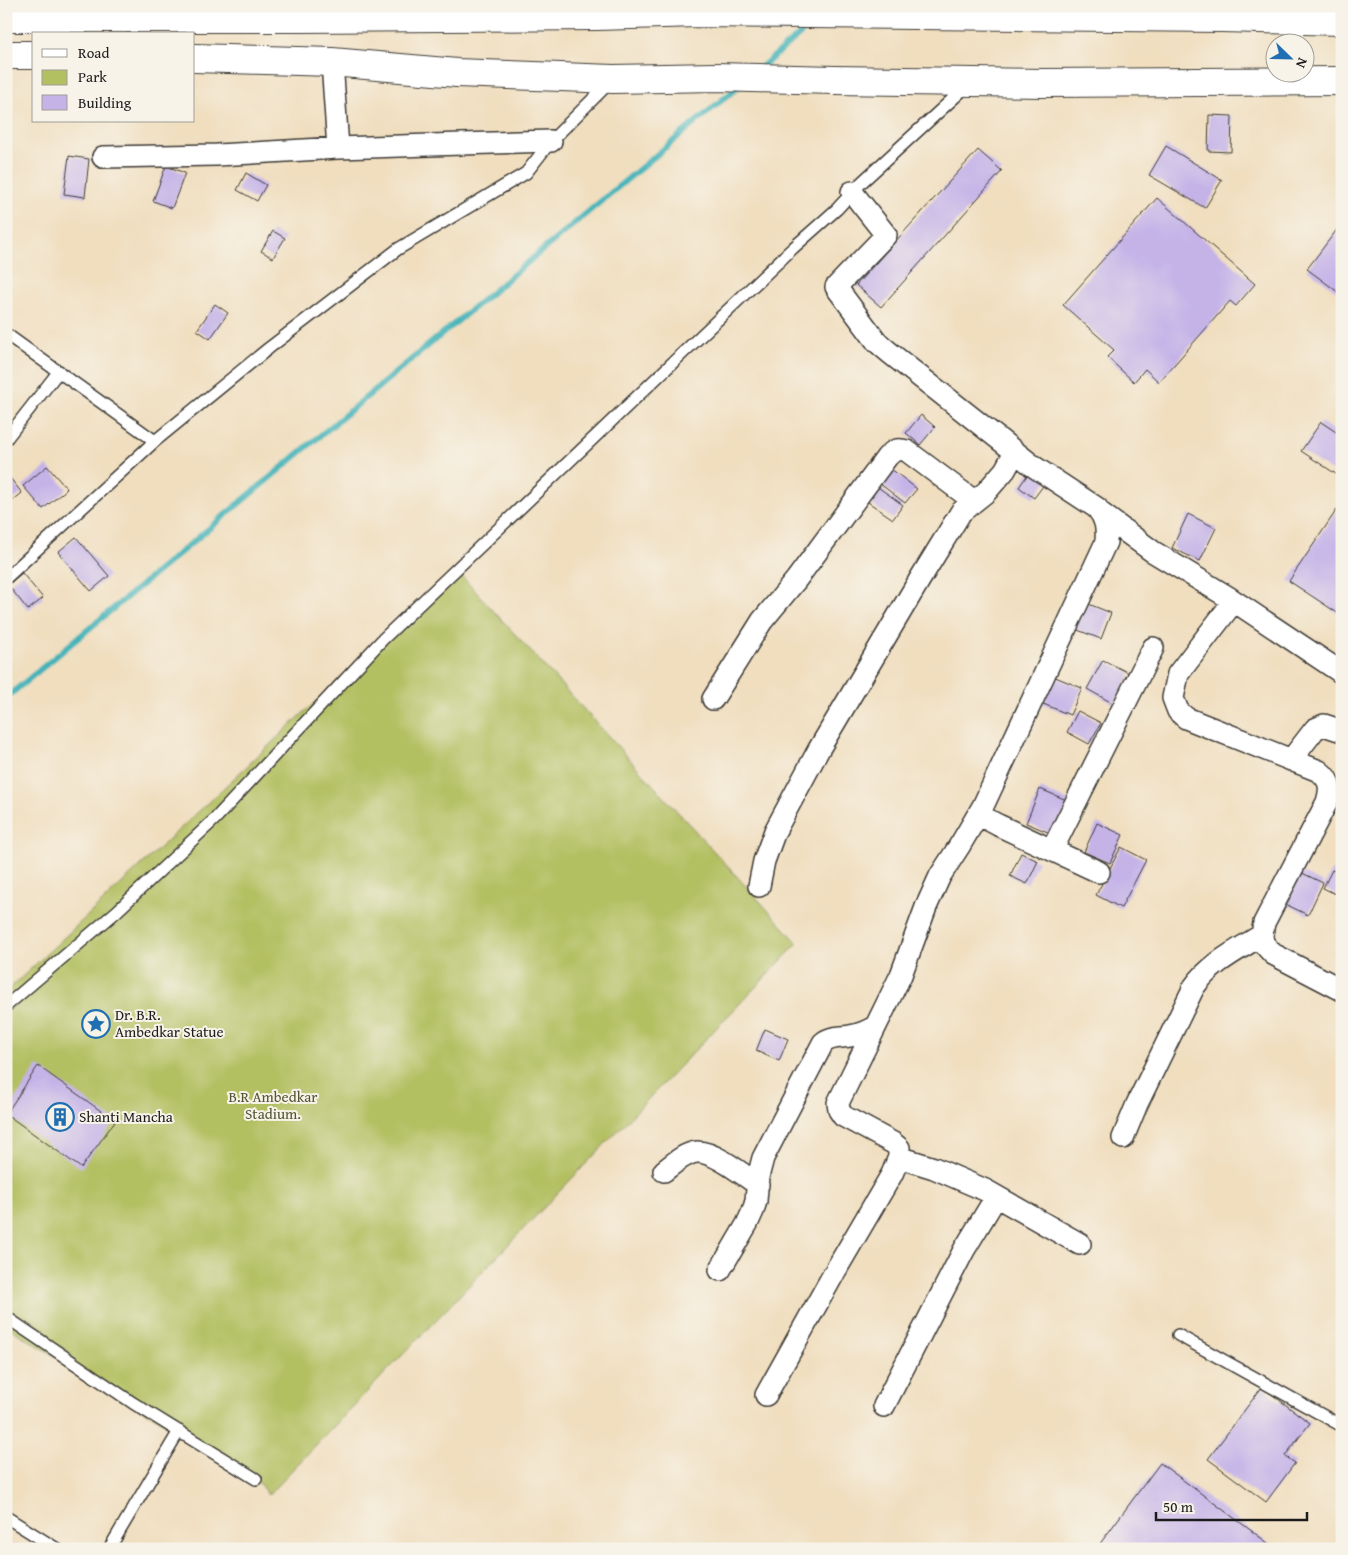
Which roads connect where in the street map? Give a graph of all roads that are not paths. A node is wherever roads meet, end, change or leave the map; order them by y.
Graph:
1 (6, 18) edge
2 (1342, 21) edge
3 (6, 55) edge
4 (32, 55) edge
5 (195, 58) edge
6 (332, 62) junction
7 (613, 79) junction
8 (1342, 81) edge
9 (971, 82) junction
10 (551, 142) junction
11 (338, 148) junction
12 (103, 157) dead end
13 (852, 192) junction
14 (6, 334) edge
15 (58, 371) junction
16 (6, 439) edge
17 (155, 441) junction
18 (1015, 452) junction
19 (974, 501) junction
20 (1102, 514) junction
21 (6, 578) edge
22 (1234, 601) junction
23 (1153, 648) dead end
24 (1342, 673) edge
25 (713, 699) dead end
26 (1342, 731) edge
27 (1291, 760) junction
28 (979, 815) junction
29 (1052, 850) junction
30 (1099, 872) dead end
31 (759, 886) dead end
32 (1262, 935) junction
33 (1342, 990) edge
34 (6, 1006) edge
35 (876, 1026) junction
36 (1122, 1138) dead end
37 (899, 1157) junction
38 (664, 1171) dead end
39 (758, 1185) junction
40 (996, 1197) junction
41 (1080, 1244) dead end
42 (720, 1270) dead end
43 (6, 1317) edge
44 (1178, 1335) dead end
45 (766, 1396) dead end
46 (884, 1406) dead end
47 (1342, 1426) edge
48 (179, 1431) junction
49 (256, 1479) dead end
50 (6, 1517) edge
51 (57, 1549) edge
52 (109, 1549) edge

1 - 2 main road
3 - 4 main road
5 - 6 main road
6 - 7 main road
6 - 11 street
7 - 9 main road
7 - 10 lane
8 - 9 main road
9 - 13 lane
10 - 11 street
10 - 17 lane
11 - 12 street
13 - 18 street
13 - 34 lane
14 - 15 lane
15 - 16 lane
15 - 17 lane
17 - 21 lane
18 - 19 street
18 - 20 street
19 - 25 street
19 - 31 street
20 - 22 street
20 - 28 street
22 - 24 street
22 - 27 street
23 - 29 street
26 - 27 street
27 - 32 street
28 - 29 street
28 - 35 street
29 - 30 street
32 - 33 street
32 - 36 street
35 - 37 street
35 - 39 street
37 - 40 street
37 - 45 street
38 - 39 street
39 - 42 street
40 - 41 street
40 - 46 street
43 - 48 lane
44 - 47 lane
48 - 49 lane
48 - 52 lane
50 - 51 lane

